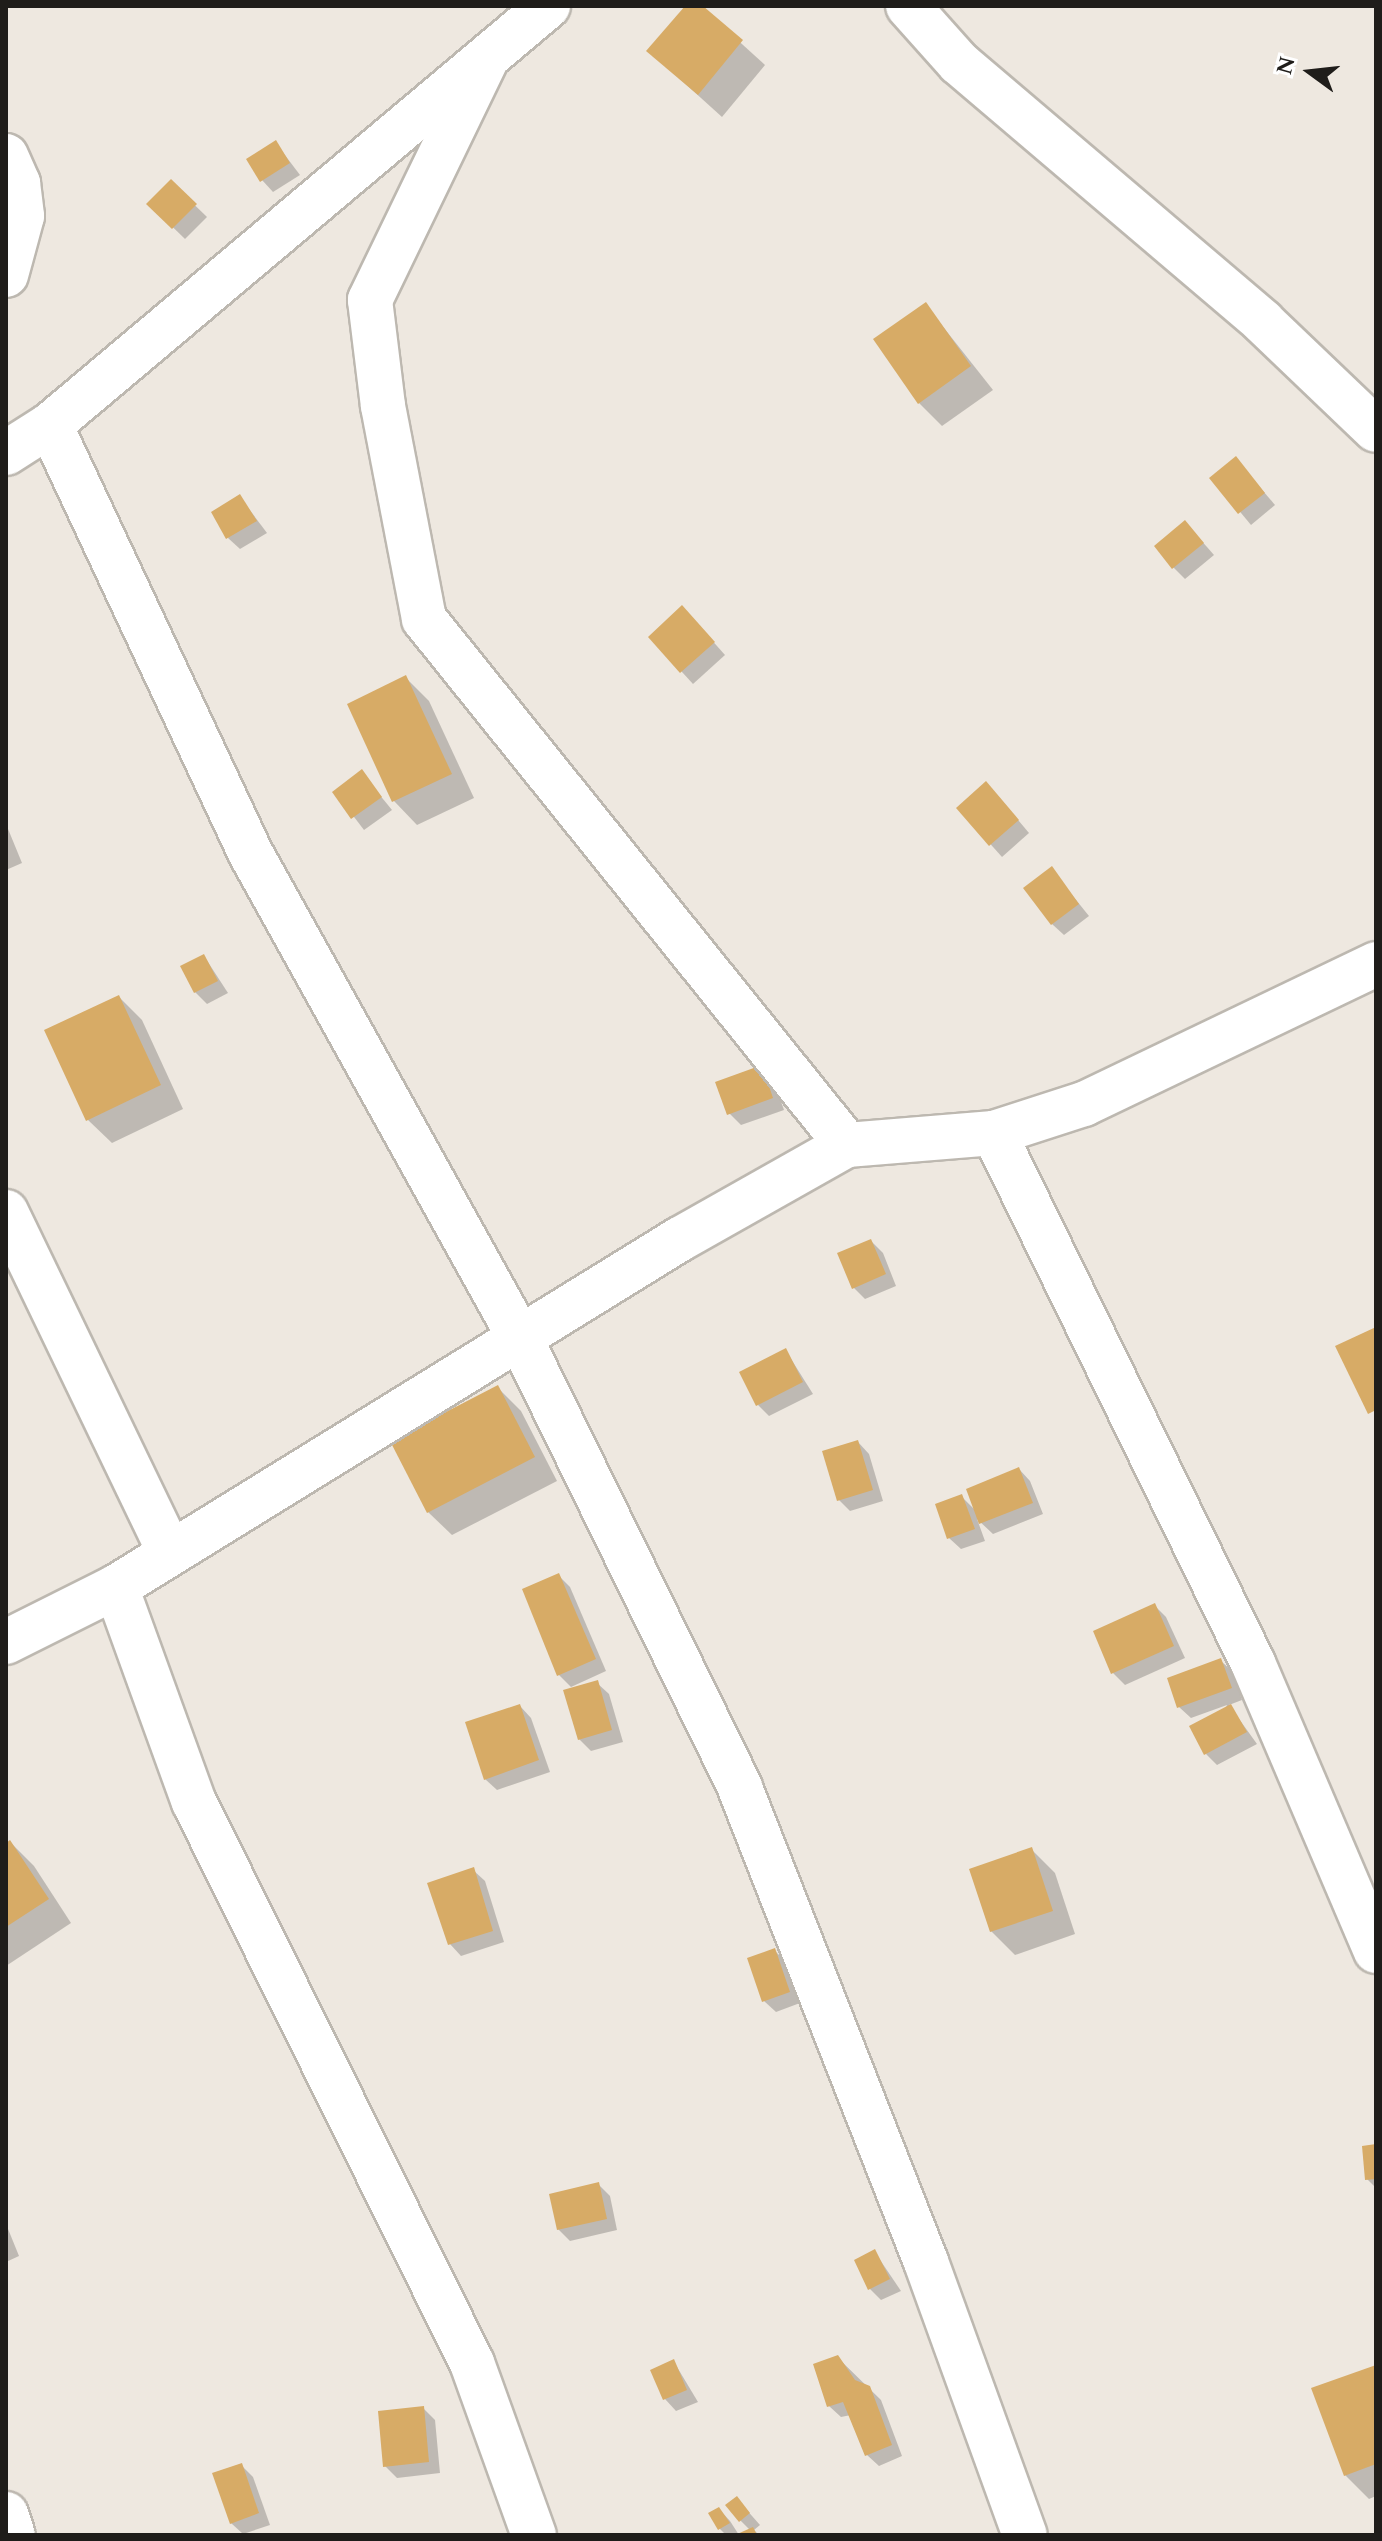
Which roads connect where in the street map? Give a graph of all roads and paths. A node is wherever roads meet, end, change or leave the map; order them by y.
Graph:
1 (548, 6) edge
2 (908, 6) edge
3 (487, 58) junction
4 (6, 156) edge
5 (6, 275) edge
6 (50, 425) junction
7 (1376, 430) edge
8 (6, 453) edge
9 (1376, 964) edge
10 (994, 1133) junction
11 (847, 1145) junction
12 (6, 1212) edge
13 (521, 1340) junction
14 (169, 1551) junction
15 (116, 1587) junction
16 (6, 1642) edge
17 (1376, 1951) edge
18 (6, 2514) edge
19 (13, 2535) edge
20 (534, 2535) edge
21 (1025, 2535) edge

1 - 3 street
2 - 7 street
3 - 6 street
3 - 11 street
4 - 5 street
6 - 8 street
6 - 13 street
9 - 10 street
10 - 11 street
10 - 17 street
11 - 13 street
12 - 14 street
13 - 14 street
13 - 21 street
14 - 15 street
15 - 16 street
15 - 20 street
18 - 19 street

